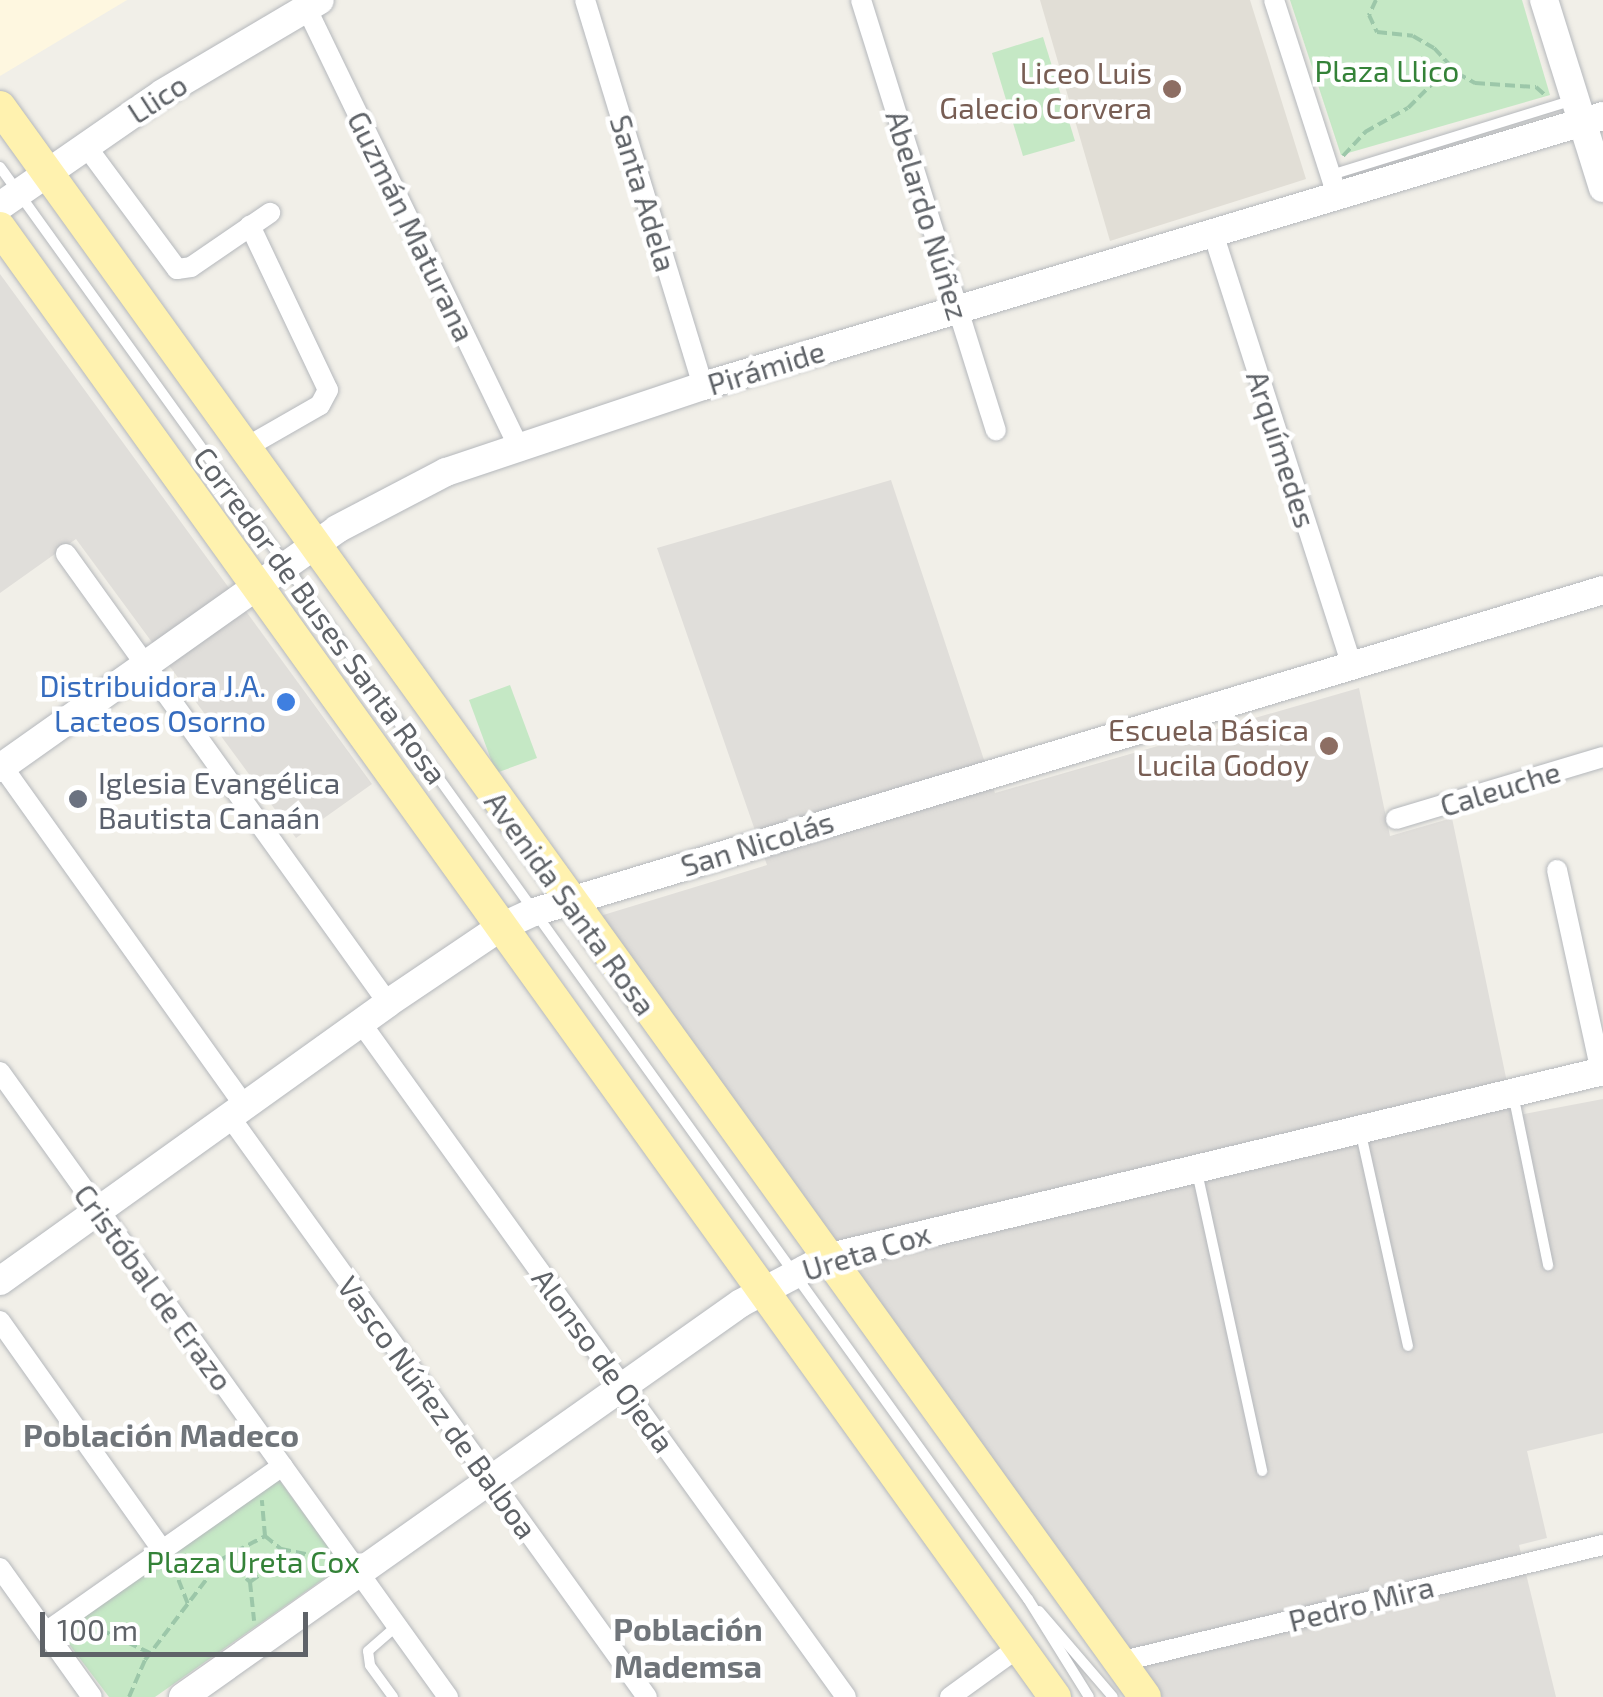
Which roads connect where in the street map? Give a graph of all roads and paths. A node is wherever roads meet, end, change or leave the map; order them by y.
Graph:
1 (584, 0) edge
2 (862, 0) edge
3 (1274, 0) edge
4 (1376, 0) edge
5 (1544, 0) edge
6 (313, 4) edge
7 (1445, 60) junction
8 (0, 107) edge
9 (1577, 109) edge
10 (86, 146) junction
11 (0, 167) edge
12 (47, 173) junction
13 (1334, 178) junction
14 (1603, 188) edge
15 (9, 200) edge
16 (270, 213) dead end
17 (250, 226) junction
18 (0, 228) edge
19 (1213, 233) junction
20 (958, 310) junction
21 (703, 386) junction
22 (996, 430) dead end
23 (517, 444) junction
24 (244, 448) junction
25 (314, 544) junction
26 (66, 554) dead end
27 (285, 565) junction
28 (256, 586) junction
29 (1603, 590) edge
30 (146, 664) junction
31 (1352, 666) junction
32 (1603, 757) edge
33 (1, 766) edge
34 (1396, 819) dead end
35 (1557, 870) dead end
36 (568, 899) junction
37 (534, 912) junction
38 (499, 928) junction
39 (388, 1003) junction
40 (361, 1023) junction
41 (0, 1072) edge
42 (1602, 1072) edge
43 (1512, 1092) junction
44 (237, 1112) junction
45 (1360, 1128) junction
46 (1196, 1166) junction
47 (99, 1210) junction
48 (826, 1258) junction
49 (1548, 1265) dead end
50 (792, 1274) junction
51 (0, 1282) edge
52 (760, 1290) junction
53 (0, 1321) edge
54 (1408, 1346) dead end
55 (622, 1386) junction
56 (282, 1466) junction
57 (1262, 1471) dead end
58 (490, 1479) junction
59 (261, 1480) junction
60 (1603, 1545) edge
61 (281, 1548) dead end
62 (162, 1550) junction
63 (231, 1554) junction
64 (0, 1568) edge
65 (359, 1572) junction
66 (250, 1582) junction
67 (1028, 1600) junction
68 (188, 1604) junction
69 (74, 1612) junction
70 (397, 1626) junction
71 (46, 1632) junction
72 (1019, 1647) junction
73 (251, 1649) junction
74 (150, 1653) junction
75 (1120, 1662) junction
76 (92, 1697) edge
77 (130, 1697) edge
78 (183, 1697) edge
79 (393, 1697) edge
80 (448, 1697) edge
81 (646, 1697) edge
82 (846, 1697) edge
83 (950, 1697) edge
84 (1055, 1697) edge
85 (1089, 1697) edge
86 (1113, 1697) edge
87 (1145, 1697) edge

1 - 21 street, Santa Adela
2 - 20 street, Abelardo Núñez
3 - 13 street
4 - 7 path
5 - 9 street
6 - 10 street, Llico
6 - 23 street, Guzmán Maturana
7 - 9 path
7 - 13 path
8 - 12 main road, Avenida Santa Rosa
9 - 13 street, Pirámide
9 - 14 street
10 - 12 street, Llico
10 - 17 street
11 - 15 lane, Corredor de Buses Santa Rosa
12 - 15 street, Llico
12 - 24 main road, Avenida Santa Rosa
13 - 19 street, Pirámide
15 - 27 lane, Corredor de Buses Santa Rosa
16 - 17 street
17 - 24 street
18 - 28 main road
19 - 20 street, Pirámide
19 - 31 street, Arquímedes
20 - 21 street, Pirámide
20 - 22 street, Abelardo Núñez
21 - 23 street, Pirámide
23 - 25 street, Pirámide
24 - 25 main road, Avenida Santa Rosa
25 - 27 street, Pirámide
25 - 36 main road, Avenida Santa Rosa
26 - 30 street
27 - 28 street, Pirámide
27 - 37 lane, Corredor de Buses Santa Rosa
28 - 30 street, Pirámide
28 - 38 main road
29 - 31 street, San Nicolás
30 - 33 street, Pirámide
30 - 39 street
31 - 36 street, San Nicolás
32 - 34 street, Caleuche
33 - 44 street, Vasco Núñez de Balboa
35 - 42 street
36 - 37 street, San Nicolás
36 - 48 main road, Avenida Santa Rosa
37 - 38 street, San Nicolás
37 - 50 lane, Corredor de Buses Santa Rosa
38 - 39 street, San Nicolás
38 - 52 main road
39 - 40 street, San Nicolás
40 - 44 street, San Nicolás
40 - 55 street, Alonso de Ojeda
41 - 47 street, Cristóbal de Erazo
42 - 43 street, Ureta Cox
43 - 45 street, Ureta Cox
43 - 49 lane
44 - 47 street, San Nicolás
44 - 58 street, Vasco Núñez de Balboa
45 - 46 street, Ureta Cox
45 - 54 lane
46 - 48 street, Ureta Cox
46 - 57 lane
47 - 51 street, San Nicolás
47 - 56 street, Cristóbal de Erazo
48 - 50 street, Ureta Cox
48 - 75 main road, Avenida Santa Rosa
50 - 52 street, Ureta Cox
50 - 67 lane, Corredor de Buses Santa Rosa
52 - 55 street, Ureta Cox
52 - 72 main road
53 - 62 street
55 - 58 street, Ureta Cox
55 - 82 street, Alonso de Ojeda
56 - 59 street
56 - 65 street, Cristóbal de Erazo
58 - 65 street, Ureta Cox
58 - 81 street, Vasco Núñez de Balboa
59 - 62 street
59 - 63 path
60 - 75 street, Pedro Mira
61 - 66 path
62 - 68 path
62 - 69 street
63 - 66 path
63 - 68 path
64 - 71 street
65 - 70 street, Cristóbal de Erazo
65 - 73 street, Ureta Cox
66 - 73 path
67 - 85 lane, Corredor de Buses Santa Rosa
67 - 86 lane, Corredor de Buses Santa Rosa
68 - 74 path
69 - 71 street
69 - 74 path
70 - 79 lane
70 - 80 street, Cristóbal de Erazo
71 - 76 street
72 - 83 street
72 - 84 main road
73 - 78 street, Ureta Cox
74 - 77 path
75 - 87 main road, Avenida Santa Rosa

